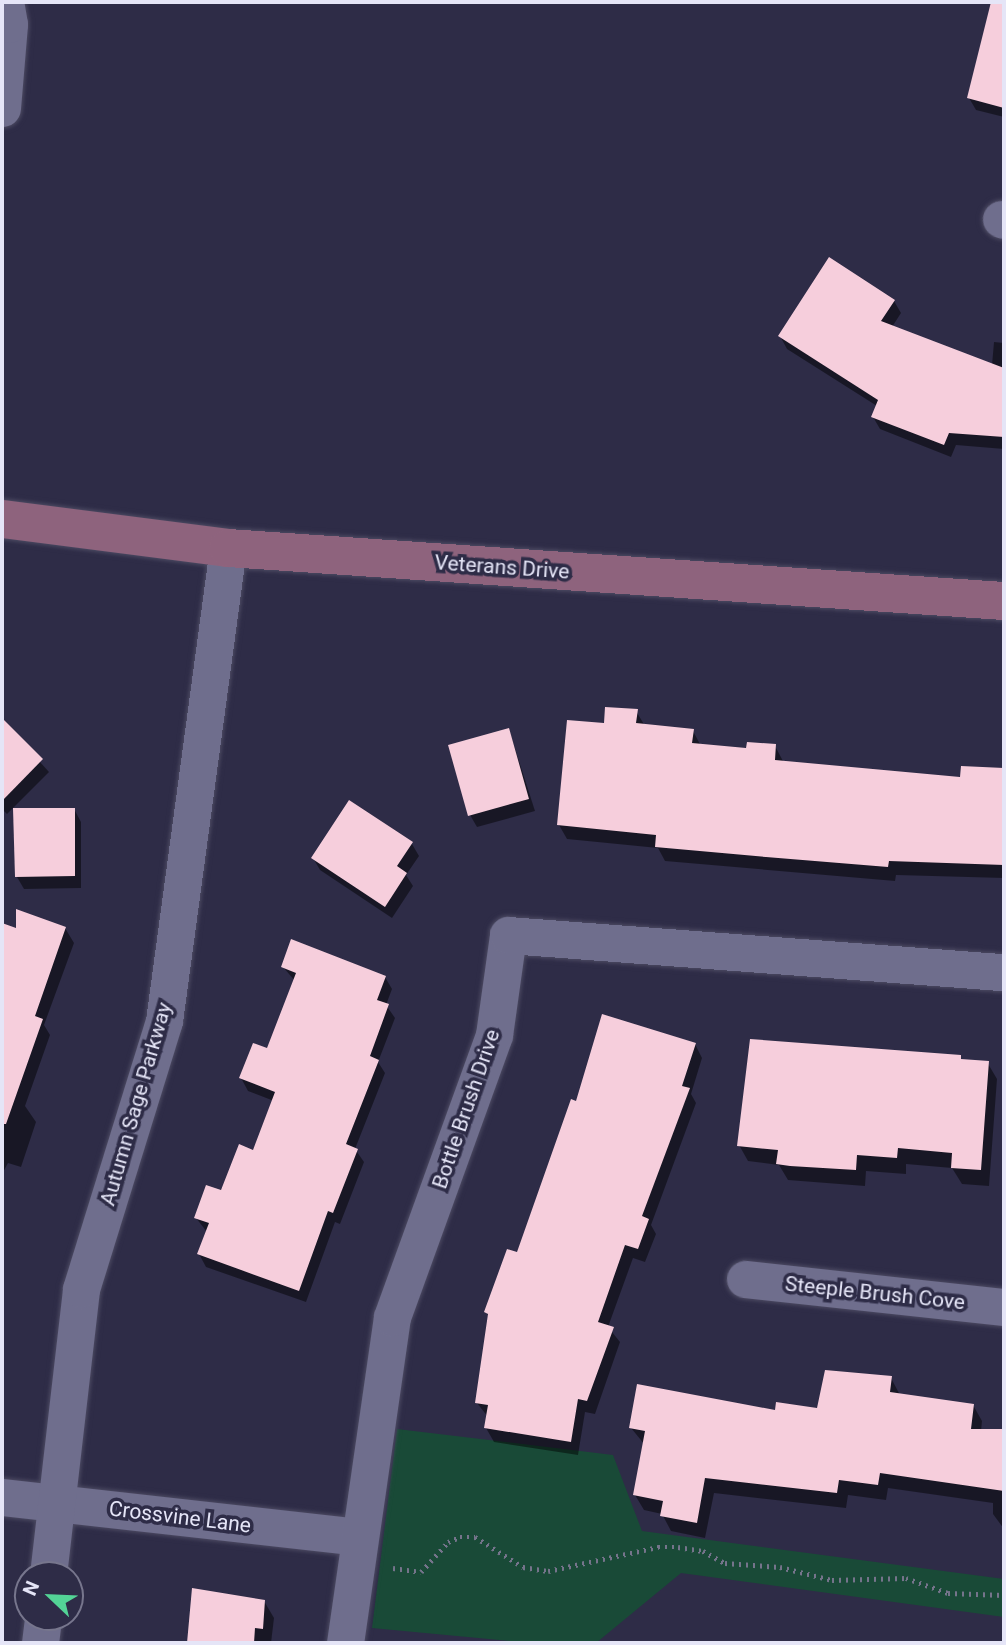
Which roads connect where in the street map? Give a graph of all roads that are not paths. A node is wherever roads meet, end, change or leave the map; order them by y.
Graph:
1 (5, 2) edge
2 (2, 108) edge
3 (2, 519) edge
4 (228, 548) junction
5 (1004, 601) edge
6 (1004, 972) edge
7 (745, 1279) dead end
8 (1004, 1307) edge
9 (2, 1497) edge
10 (56, 1503) junction
11 (358, 1537) junction
12 (50, 1561) edge
13 (345, 1643) edge

1 - 2 street
3 - 4 main road, Veterans Drive
4 - 5 main road, Veterans Drive
4 - 10 street, Autumn Sage Parkway
6 - 11 street, Bottle Brush Drive
7 - 8 street, Steeple Brush Cove
9 - 10 street, Crossvine Lane
10 - 11 street, Crossvine Lane
10 - 12 street, Autumn Sage Parkway
11 - 13 street, Bottle Brush Drive

